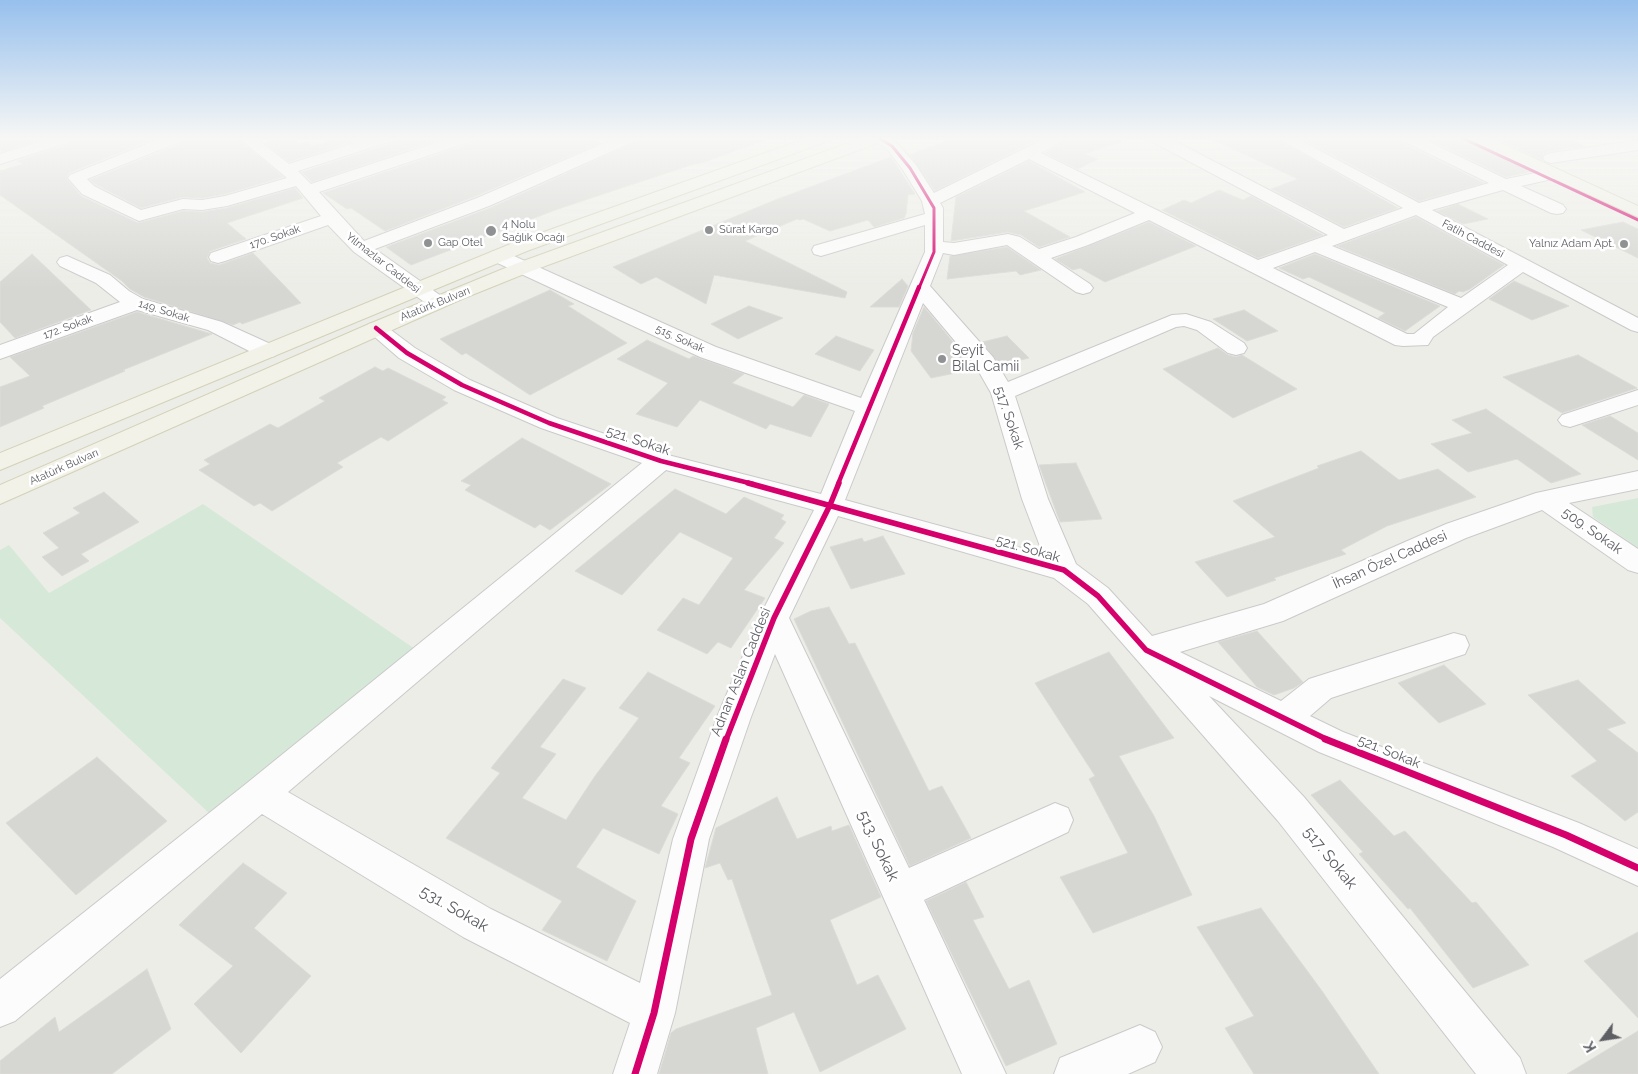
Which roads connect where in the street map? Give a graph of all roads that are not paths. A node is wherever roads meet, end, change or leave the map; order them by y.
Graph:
1 (85, 187) edge
2 (274, 187) edge
3 (304, 187) edge
4 (517, 187) edge
5 (689, 187) edge
6 (745, 187) edge
7 (919, 187) edge
8 (966, 187) edge
9 (1097, 187) edge
10 (1249, 187) edge
11 (1375, 187) edge
12 (1493, 187) edge
13 (1511, 187) edge
14 (1592, 187) edge
15 (1611, 187) edge
16 (1638, 197) edge
17 (932, 209) junction
18 (1416, 209) junction
19 (1557, 209) dead end
20 (1638, 212) edge
21 (1150, 214) junction
22 (331, 218) junction
23 (1342, 235) junction
24 (1313, 245) junction
25 (934, 247) junction
26 (361, 248) junction
27 (821, 250) dead end
28 (498, 256) junction
29 (1037, 256) junction
30 (218, 257) dead end
31 (67, 262) dead end
32 (1522, 264) junction
33 (1257, 267) junction
34 (522, 268) junction
35 (919, 286) junction
36 (1083, 288) dead end
37 (416, 289) junction
38 (136, 302) junction
39 (438, 302) junction
40 (1463, 306) junction
41 (1638, 326) edge
42 (376, 328) junction
43 (1236, 348) dead end
44 (267, 351) junction
45 (0, 352) edge
46 (1003, 393) junction
47 (1638, 397) edge
48 (868, 408) junction
49 (1570, 420) dead end
50 (660, 461) junction
51 (0, 462) edge
52 (1638, 480) edge
53 (0, 495) edge
54 (1545, 499) junction
55 (830, 505) junction
56 (1638, 564) edge
57 (1064, 570) junction
58 (774, 618) junction
59 (1454, 645) dead end
60 (1146, 650) junction
61 (1284, 718) junction
62 (260, 794) junction
63 (1055, 820) dead end
64 (1638, 868) edge
65 (900, 892) junction
66 (0, 1006) edge
67 (654, 1012) junction
68 (1140, 1047) dead end
69 (635, 1074) edge
70 (984, 1074) edge
71 (1076, 1074) edge
72 (1504, 1074) edge

1 - 2 street
3 - 22 street, Yılmazlar Caddesi
4 - 26 street
5 - 28 main road, Atatürk Bulvarı
6 - 34 main road, Atatürk Bulvarı
7 - 17 street
8 - 17 street
9 - 21 street
10 - 23 street
11 - 18 street, Fatih Caddesi
12 - 18 street
13 - 19 street
14 - 20 main road
15 - 16 main road
17 - 25 street, Adnan Aslan Caddesi
17 - 27 street
18 - 23 street
18 - 32 street, Fatih Caddesi
21 - 29 street
21 - 33 street
22 - 26 street, Yılmazlar Caddesi
22 - 30 street, 170. Sokak
23 - 24 street
24 - 33 street
24 - 40 street
25 - 29 street
25 - 35 street, Adnan Aslan Caddesi
26 - 37 street, Yılmazlar Caddesi
28 - 34 street, 515. Sokak
28 - 37 main road, Atatürk Bulvarı
29 - 36 street
31 - 38 street, 149. Sokak
32 - 40 street
32 - 41 street, Fatih Caddesi
33 - 40 street
34 - 39 main road, Atatürk Bulvarı
34 - 48 street, 515. Sokak
35 - 46 street, 517. Sokak
35 - 48 street, Adnan Aslan Caddesi
37 - 39 street, Yılmazlar Caddesi
37 - 44 main road, Atatürk Bulvarı
38 - 44 street, 149. Sokak
38 - 45 street, 172. Sokak
39 - 42 main road, Atatürk Bulvarı
42 - 50 street, 521. Sokak
42 - 53 main road, Atatürk Bulvarı
43 - 46 street
44 - 51 main road, Atatürk Bulvarı
46 - 57 street, 517. Sokak
47 - 49 street
48 - 55 street, Adnan Aslan Caddesi
50 - 55 street, 521. Sokak
50 - 62 street
52 - 54 street, İhsan Özel Caddesi
54 - 56 street, 509. Sokak
54 - 60 street, İhsan Özel Caddesi
55 - 57 street, 521. Sokak
55 - 58 street, Adnan Aslan Caddesi
57 - 60 street, 521. Sokak
58 - 65 street, 513. Sokak
58 - 67 street, Adnan Aslan Caddesi
59 - 61 street
60 - 61 street, 521. Sokak
60 - 72 street, 517. Sokak
61 - 64 street, 521. Sokak
62 - 66 street
62 - 67 street, 531. Sokak
63 - 65 street
65 - 70 street, 513. Sokak
67 - 69 street, Adnan Aslan Caddesi
68 - 71 street

